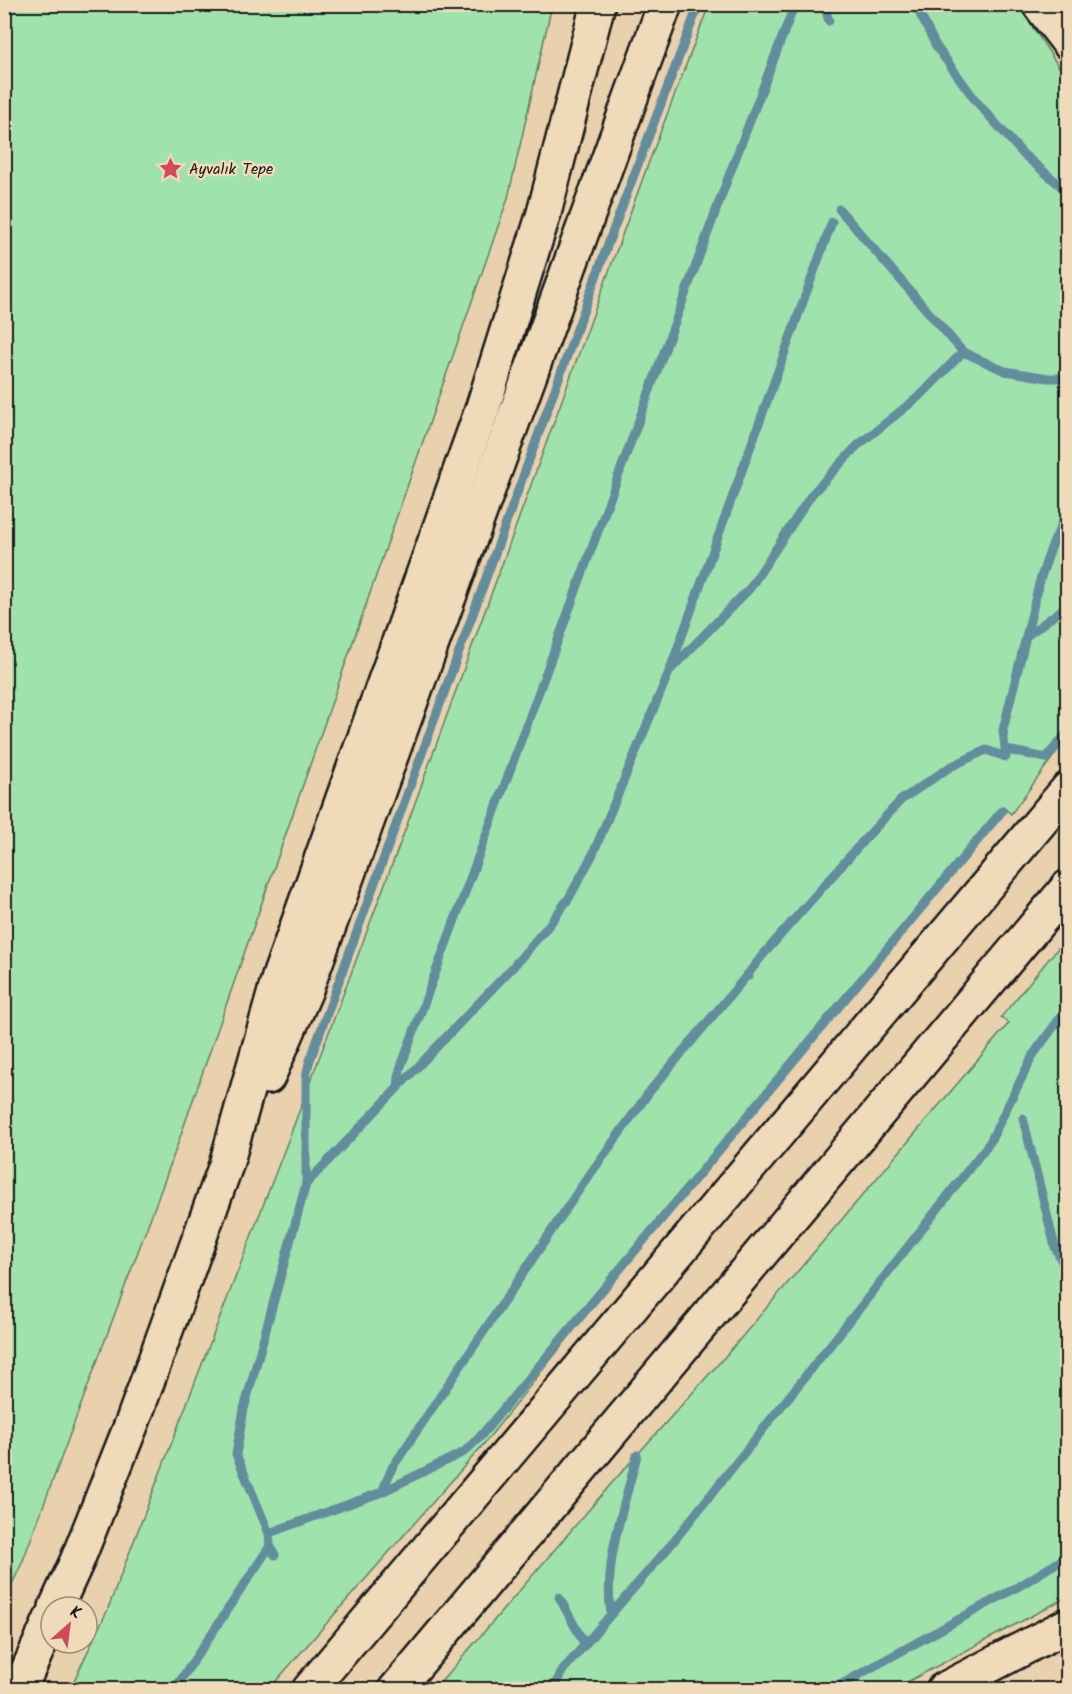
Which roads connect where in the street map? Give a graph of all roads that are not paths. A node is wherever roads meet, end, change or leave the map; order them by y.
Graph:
1 (597, 4) edge
2 (665, 4) edge
3 (1039, 4) edge
4 (1068, 42) edge
5 (1068, 789) edge
6 (1068, 887) edge
7 (226, 1165) junction
8 (62, 1595) edge
9 (1068, 1625) edge
10 (39, 1645) edge
11 (19, 1689) edge
12 (309, 1689) edge
13 (395, 1689) edge
14 (944, 1689) edge

1 - 7 highway
2 - 7 highway
3 - 4 highway
5 - 12 highway
6 - 13 highway
7 - 8 highway
9 - 14 highway
10 - 11 highway

